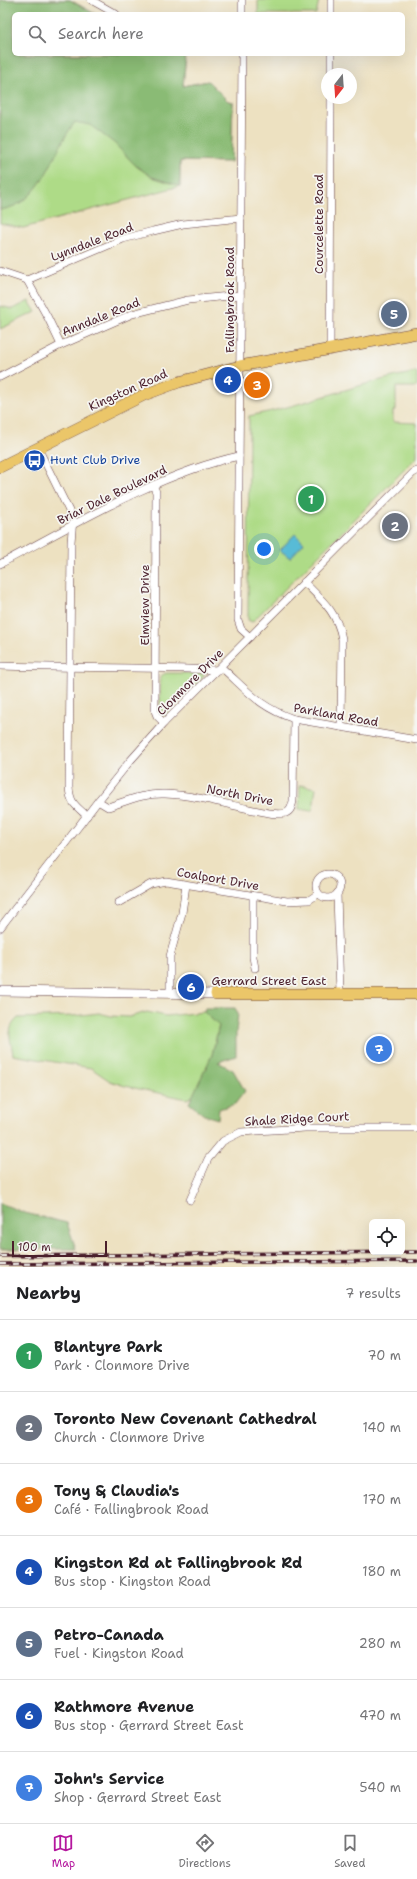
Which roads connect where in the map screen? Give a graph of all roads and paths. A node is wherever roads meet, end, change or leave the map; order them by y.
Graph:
1 (91, 0) edge
2 (242, 0) edge
3 (331, 0) edge
4 (112, 12) edge
5 (242, 12) edge
6 (331, 12) edge
7 (242, 56) edge
8 (331, 56) edge
9 (331, 68) edge
10 (331, 104) edge
11 (241, 218) junction
12 (0, 271) edge
13 (27, 280) junction
14 (240, 295) junction
15 (417, 333) edge
16 (61, 345) junction
17 (330, 349) junction
18 (240, 366) junction
19 (0, 377) edge
20 (38, 448) junction
21 (239, 456) junction
22 (0, 467) edge
23 (417, 471) edge
24 (152, 486) junction
25 (73, 526) junction
26 (0, 564) edge
27 (304, 582) junction
28 (250, 637) junction
29 (0, 666) edge
30 (156, 667) junction
31 (69, 668) junction
32 (219, 669) junction
33 (294, 720) junction
34 (164, 723) junction
35 (341, 727) junction
36 (417, 740) edge
37 (98, 801) junction
38 (87, 816) junction
39 (186, 885) junction
40 (318, 894) junction
41 (337, 894) junction
42 (253, 896) junction
43 (118, 903) dead end
44 (0, 928) edge
45 (255, 968) dead end
46 (0, 991) edge
47 (170, 994) junction
48 (216, 994) joint
49 (340, 994) junction
50 (417, 994) edge
51 (417, 1128) edge
52 (190, 1200) dead end

1 - 4 street
2 - 5 street
3 - 6 street
7 - 11 street, Fallingbrook Road
8 - 9 street
10 - 17 street, Courcelette Road
11 - 13 street, Lynndale Road
11 - 14 street, Fallingbrook Road
12 - 13 street
13 - 16 street
14 - 16 street, Anndale Road
14 - 18 street, Fallingbrook Road
15 - 17 main road, Kingston Road
16 - 19 street, Anndale Road
17 - 18 main road, Kingston Road
18 - 20 main road, Kingston Road
18 - 21 street, Fallingbrook Road
20 - 22 main road, Kingston Road
20 - 25 street
21 - 24 street, Briar Dale Boulevard
21 - 28 street, Fallingbrook Road
23 - 27 street, Clonmore Drive
24 - 25 street, Briar Dale Boulevard
24 - 30 street, Elmview Drive
25 - 26 street, Briar Dale Boulevard
25 - 31 street
27 - 28 street, Clonmore Drive
27 - 35 street
28 - 32 street, Clonmore Drive
29 - 31 street
30 - 31 street
30 - 32 street
30 - 34 street, Elmview Drive
31 - 38 street
32 - 33 street, Parkland Road
32 - 34 street, Clonmore Drive
33 - 35 street, Parkland Road
33 - 37 street, North Drive
34 - 37 street, Clonmore Drive
35 - 36 street, Parkland Road
37 - 38 street, Clonmore Drive
38 - 44 street, Clonmore Drive
39 - 42 street, Coalport Drive
39 - 43 street, Coalport Drive
39 - 47 street
40 - 41 street, Coalport Drive
40 - 41 street
40 - 42 street, Coalport Drive
41 - 49 street
42 - 45 street
46 - 47 street, Gerrard Street East
47 - 48 street, Gerrard Street East
48 - 49 main road, Gerrard Street East
49 - 50 main road, Gerrard Street East
51 - 52 street, Shale Ridge Court

